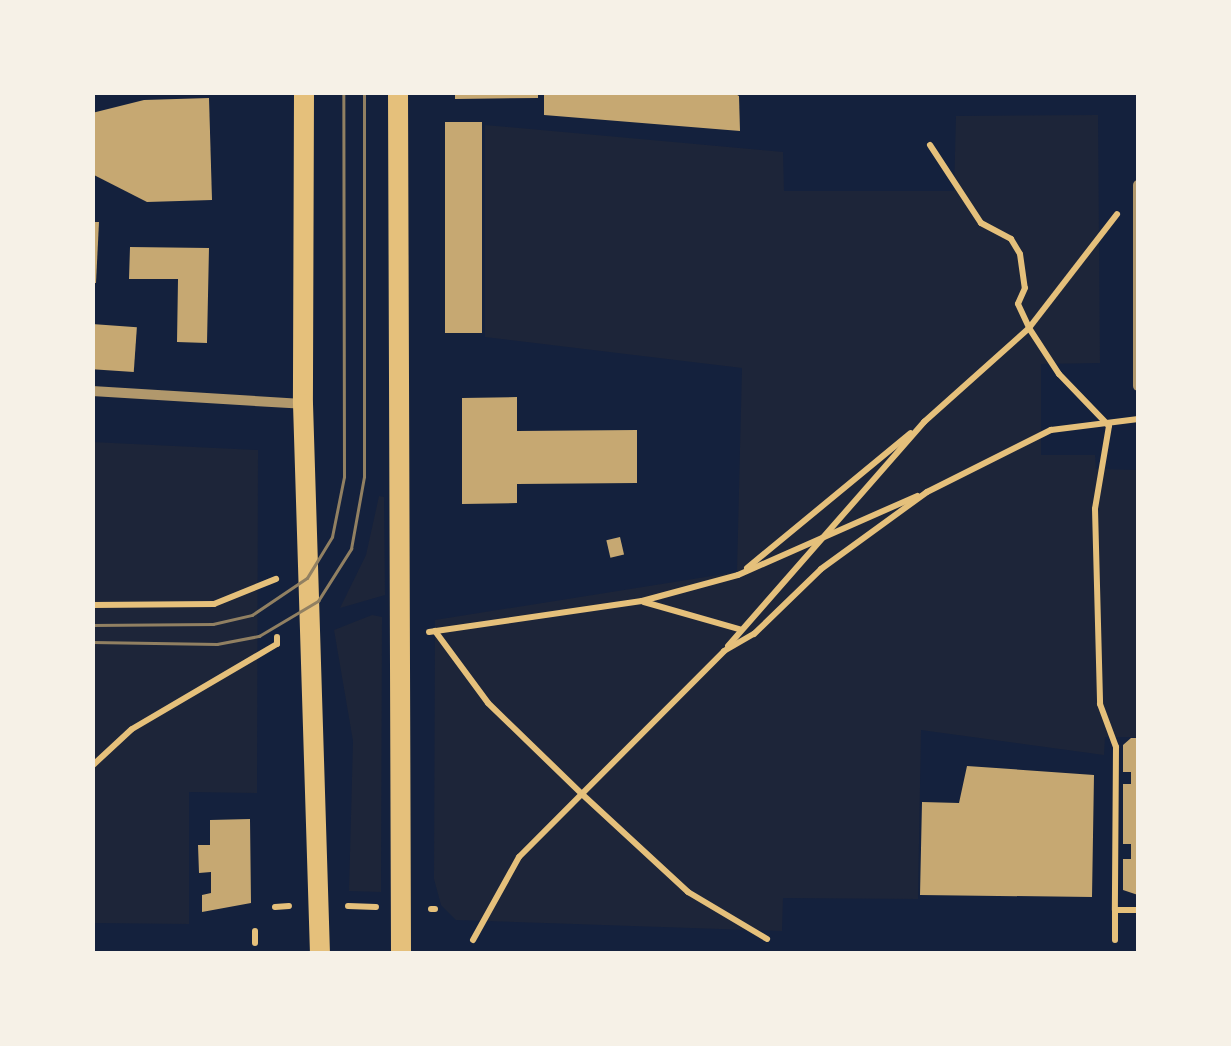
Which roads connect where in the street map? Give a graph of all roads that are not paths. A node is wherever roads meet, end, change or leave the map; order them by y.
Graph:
1 (304, 92) edge
2 (398, 92) edge
3 (1138, 186) edge
4 (1138, 386) edge
5 (92, 391) edge
6 (303, 404) junction
7 (320, 954) edge
8 (401, 954) edge

1 - 6 main road
2 - 8 main road
3 - 4 street
5 - 6 street
6 - 7 main road

